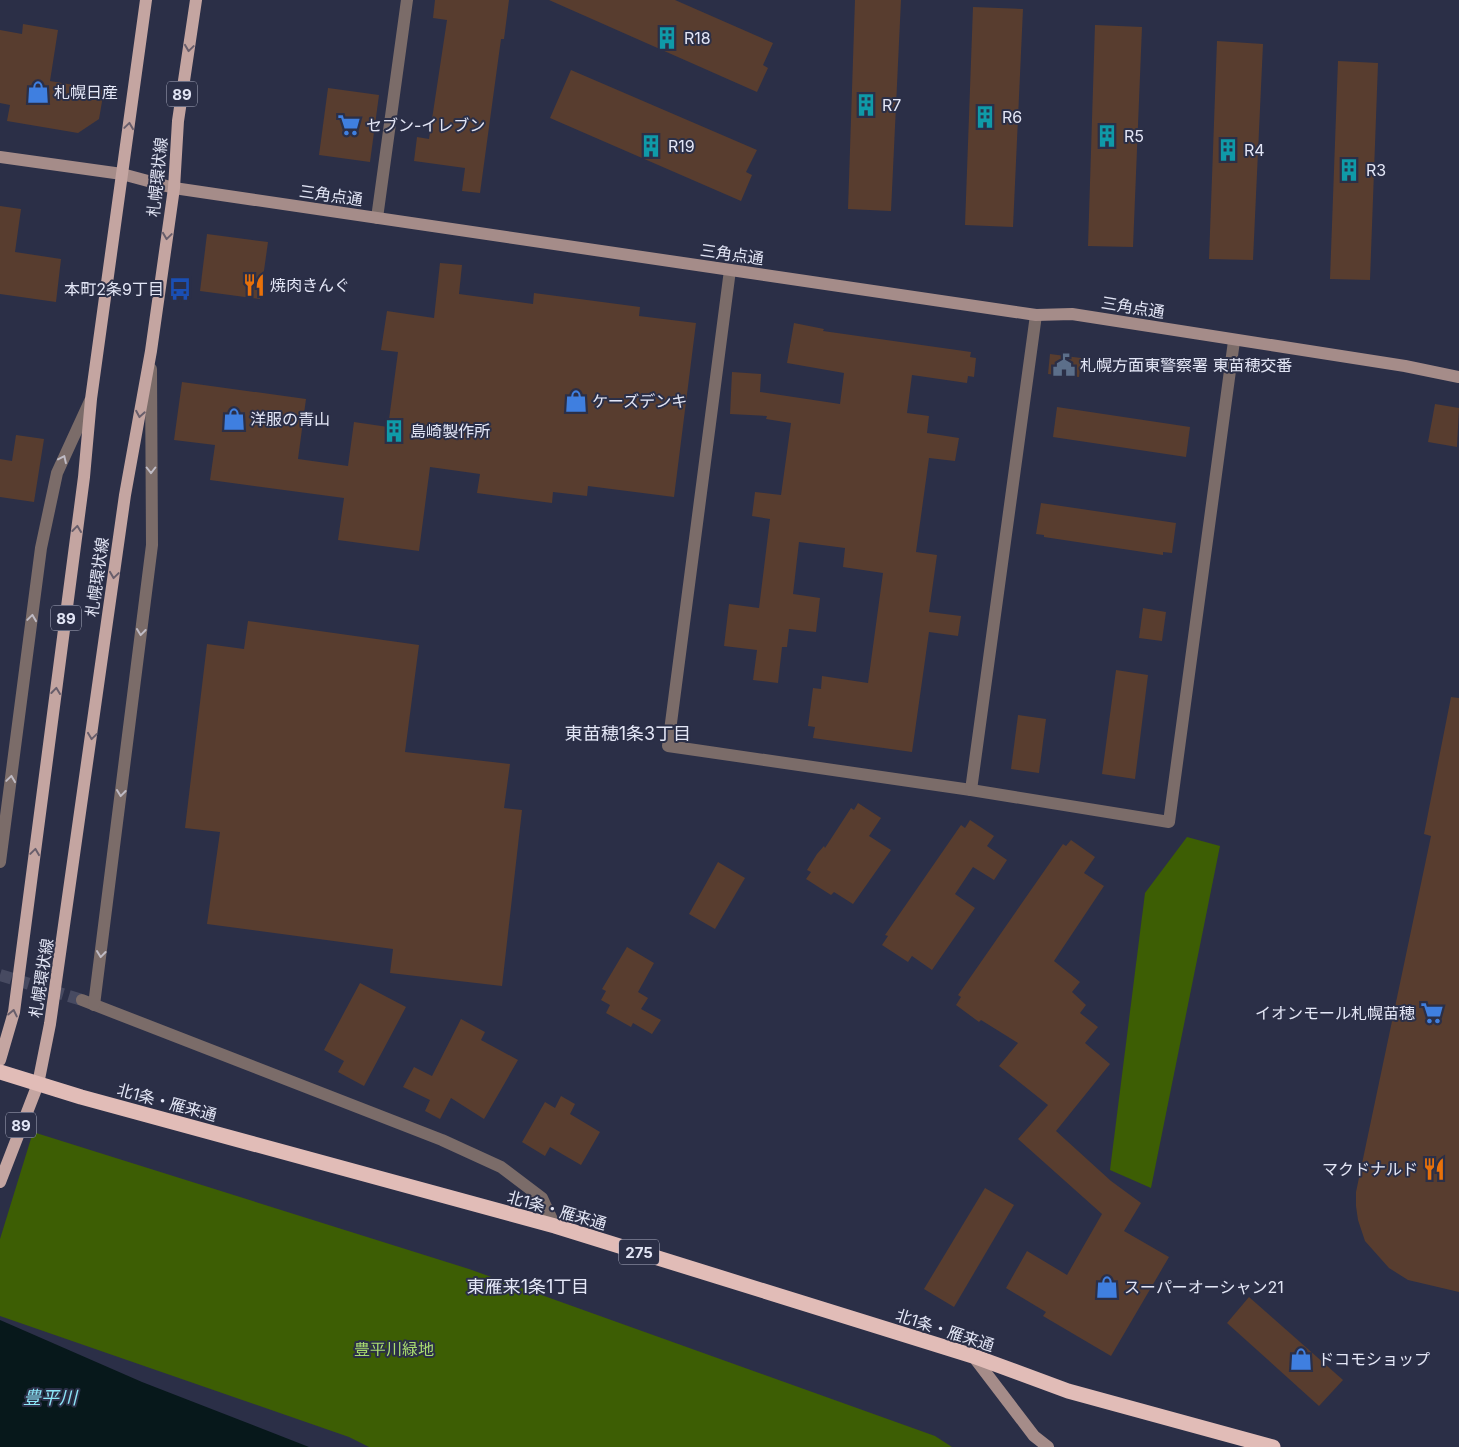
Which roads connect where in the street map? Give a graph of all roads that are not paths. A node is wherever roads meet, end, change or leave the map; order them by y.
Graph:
1 (146, 0) edge
2 (196, 0) edge
3 (407, 0) edge
4 (0, 157) edge
5 (122, 174) junction
6 (174, 188) junction
7 (377, 218) junction
8 (730, 270) junction
9 (1036, 315) junction
10 (1234, 340) junction
11 (151, 351) junction
12 (1459, 377) edge
13 (92, 398) junction
14 (971, 790) junction
15 (0, 862) edge
16 (82, 1000) tunnel mouth
17 (94, 1005) junction
18 (0, 1060) edge
19 (0, 1072) edge
20 (38, 1084) junction
21 (0, 1182) edge
22 (555, 1226) junction
23 (973, 1356) junction
24 (1048, 1447) edge
25 (1273, 1447) edge

5 -> 1 main road, 札幌環状線 / 89
2 -> 6 main road, 札幌環状線 / 89
3 - 7 street
4 - 5 street, 三角点通
5 - 6 street, 三角点通
5 - 13 main road, 札幌環状線 / 89
6 - 7 street, 三角点通
6 -> 11 main road, 札幌環状線 / 89
7 - 8 street, 三角点通
8 - 9 street, 三角点通
8 - 14 street
9 - 10 street, 三角点通
9 - 14 street
10 - 12 street, 三角点通
10 - 14 street
11 -> 17 street
11 -> 20 main road, 札幌環状線 / 89
15 -> 13 street
18 -> 13 main road, 札幌環状線 / 89
16 - 17 street
17 - 22 street
19 - 20 highway, 北1条・雁来通 / 275
20 - 21 main road, 札幌環状線 / 89
20 - 22 highway, 北1条・雁来通 / 275
22 - 23 highway, 北1条・雁来通 / 275
23 - 24 street
23 - 25 highway, 北1条・雁来通 / 275

